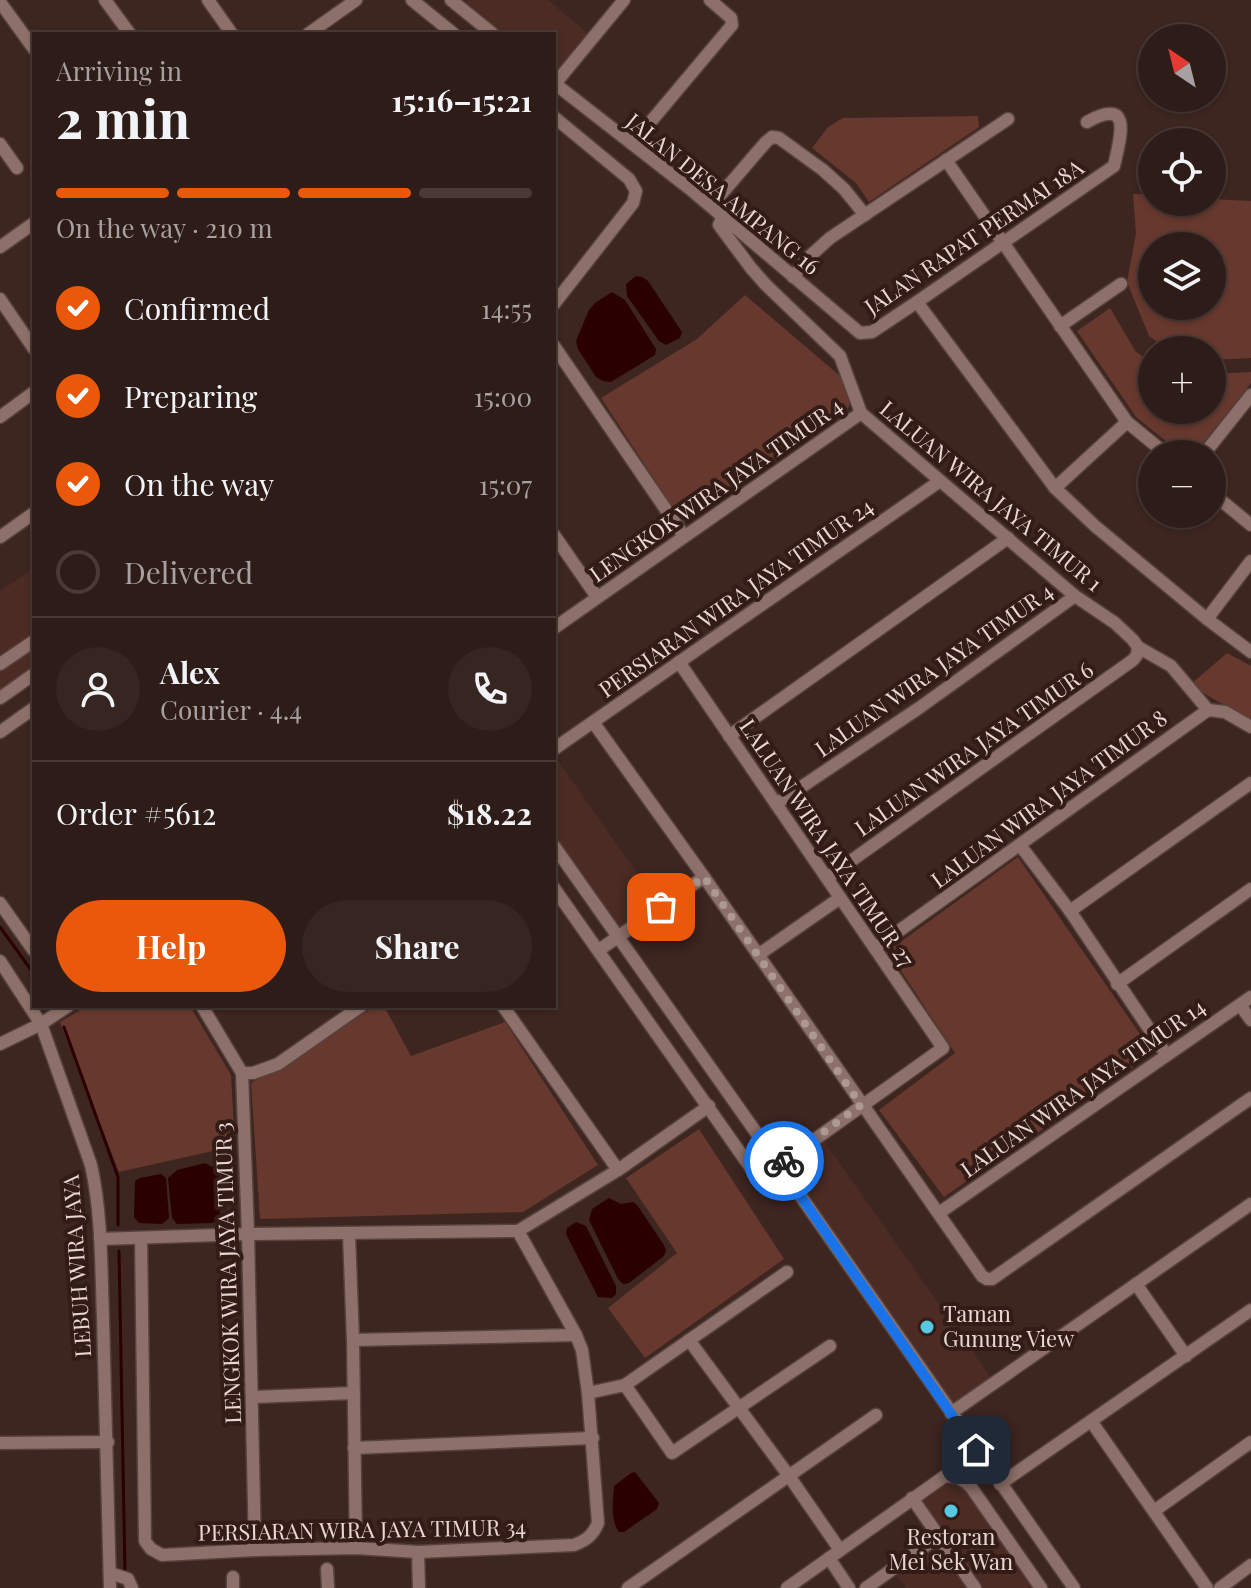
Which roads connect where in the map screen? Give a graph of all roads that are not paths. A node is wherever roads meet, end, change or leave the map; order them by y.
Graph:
1 (105, 0) edge
2 (208, 0) edge
3 (356, 0) edge
4 (412, 0) edge
5 (624, 0) edge
6 (710, 0) edge
7 (0, 2) edge
8 (458, 2) edge
9 (442, 24) junction
10 (129, 32) edge
11 (231, 32) edge
12 (311, 32) edge
13 (452, 32) edge
14 (491, 32) edge
15 (32, 46) edge
16 (556, 82) edge
17 (556, 86) edge
18 (556, 119) edge
19 (1008, 119) dead end
20 (1087, 122) dead end
21 (0, 144) edge
22 (632, 144) junction
23 (946, 160) junction
24 (17, 168) dead end
25 (711, 206) junction
26 (865, 215) junction
27 (723, 216) junction
28 (32, 224) edge
29 (1003, 242) junction
30 (0, 247) edge
31 (793, 277) junction
32 (1121, 284) dead end
33 (0, 299) edge
34 (556, 301) edge
35 (917, 302) junction
36 (1060, 326) junction
37 (866, 333) joint
38 (32, 346) edge
39 (556, 351) edge
40 (32, 393) edge
41 (1251, 395) edge
42 (861, 413) junction
43 (0, 417) edge
44 (1127, 422) junction
45 (1149, 440) edge
46 (1215, 440) edge
47 (940, 481) junction
48 (1055, 488) junction
49 (1226, 504) edge
50 (32, 514) edge
51 (1251, 525) edge
52 (684, 536) junction
53 (0, 537) edge
54 (556, 538) edge
55 (1008, 538) junction
56 (1251, 561) edge
57 (1075, 596) junction
58 (597, 597) junction
59 (1207, 619) junction
60 (556, 627) edge
61 (32, 642) edge
62 (1138, 647) junction
63 (1251, 652) edge
64 (679, 662) junction
65 (0, 664) edge
66 (32, 675) edge
67 (0, 698) edge
68 (32, 709) edge
69 (1208, 710) junction
70 (593, 722) junction
71 (1251, 727) edge
72 (0, 732) edge
73 (729, 736) junction
74 (556, 748) edge
75 (1251, 783) edge
76 (776, 804) junction
77 (1020, 845) junction
78 (556, 849) edge
79 (704, 877) junction
80 (827, 878) junction
81 (1251, 889) edge
82 (556, 891) edge
83 (840, 898) junction
84 (0, 903) edge
85 (1070, 911) junction
86 (618, 936) junction
87 (32, 948) edge
88 (875, 948) junction
89 (599, 950) junction
90 (758, 955) junction
91 (0, 961) edge
92 (1117, 984) junction
93 (1246, 1001) edge
94 (65, 1008) edge
95 (203, 1008) edge
96 (358, 1008) edge
97 (504, 1008) edge
98 (1251, 1020) edge
99 (41, 1024) junction
100 (0, 1044) edge
101 (1166, 1054) junction
102 (242, 1073) junction
103 (1251, 1098) edge
104 (861, 1105) junction
105 (709, 1106) junction
106 (779, 1165) junction
107 (618, 1170) junction
108 (1251, 1204) edge
109 (939, 1213) junction
110 (518, 1231) junction
111 (248, 1234) junction
112 (349, 1234) junction
113 (141, 1238) junction
114 (100, 1239) junction
115 (787, 1272) dead end
116 (1136, 1284) junction
117 (1251, 1310) edge
118 (576, 1335) junction
119 (353, 1340) junction
120 (689, 1340) junction
121 (830, 1346) dead end
122 (1186, 1356) junction
123 (625, 1385) junction
124 (354, 1393) junction
125 (588, 1393) junction
126 (252, 1397) junction
127 (738, 1408) junction
128 (951, 1413) junction
129 (876, 1415) dead end
130 (1091, 1421) junction
131 (593, 1438) junction
132 (108, 1442) junction
133 (1251, 1442) edge
134 (0, 1443) edge
135 (354, 1448) junction
136 (789, 1476) junction
137 (1000, 1484) junction
138 (912, 1498) junction
139 (1154, 1511) junction
140 (939, 1536) junction
141 (356, 1548) junction
142 (255, 1550) junction
143 (840, 1550) junction
144 (418, 1552) junction
145 (829, 1558) junction
146 (1251, 1565) edge
147 (327, 1569) dead end
148 (110, 1573) junction
149 (110, 1588) edge
150 (132, 1588) edge
151 (328, 1588) edge
152 (419, 1588) edge
153 (628, 1588) edge
154 (787, 1588) edge
155 (849, 1588) edge
156 (866, 1588) edge
157 (975, 1588) edge
158 (1041, 1588) edge
159 (1074, 1588) edge
160 (1207, 1588) edge
161 (1220, 1588) edge

1 - 10 street
2 - 11 street
3 - 12 street
4 - 9 street
5 - 16 street
6 - 22 street
7 - 15 street
8 - 9 street
8 - 14 street
9 - 13 street
17 - 22 street, JALAN DESA AMPANG 16
18 - 34 street
19 - 23 street
20 - 29 street, JALAN RAPAT PERMAI 18A
21 - 24 street
22 - 25 street, JALAN DESA AMPANG 16
23 - 26 street
23 - 29 street
25 - 26 street
25 - 27 street, JALAN DESA AMPANG 16
26 - 31 street
27 - 31 street, JALAN DESA AMPANG 16
27 - 42 street, LALUAN WIRA JAYA TIMUR 1
28 - 30 street
29 - 35 street, JALAN RAPAT PERMAI 18A
29 - 36 street
31 - 37 street, JALAN DESA AMPANG 16
32 - 36 street
33 - 38 street
35 - 37 street, JALAN RAPAT PERMAI 18A
35 - 48 street
36 - 44 street
39 - 52 street
40 - 43 street
41 - 46 street
42 - 47 street, LALUAN WIRA JAYA TIMUR 1
42 - 52 street, LENGKOK WIRA JAYA TIMUR 4
44 - 45 street
44 - 48 street
47 - 55 street, LALUAN WIRA JAYA TIMUR 1
47 - 64 street, PERSIARAN WIRA JAYA TIMUR 24
48 - 59 street
49 - 51 street
50 - 53 street
52 - 58 street, LENGKOK WIRA JAYA TIMUR 4
54 - 58 street
55 - 57 street, LALUAN WIRA JAYA TIMUR 1
55 - 73 street
56 - 59 street
57 - 62 street, LALUAN WIRA JAYA TIMUR 1
57 - 76 street, LALUAN WIRA JAYA TIMUR 4
58 - 60 street, LENGKOK WIRA JAYA TIMUR 4
59 - 63 street
61 - 65 street
62 - 69 street, LALUAN WIRA JAYA TIMUR 1
62 - 80 street, LALUAN WIRA JAYA TIMUR 6
64 - 70 street, PERSIARAN WIRA JAYA TIMUR 24
64 - 73 street, LALUAN WIRA JAYA TIMUR 27
66 - 67 street
68 - 72 street
69 - 71 street
69 - 77 street, LALUAN WIRA JAYA TIMUR 8
70 - 74 street, PERSIARAN WIRA JAYA TIMUR 24
70 - 79 street
73 - 76 street, LALUAN WIRA JAYA TIMUR 27
75 - 85 street
76 - 80 street, LALUAN WIRA JAYA TIMUR 27
77 - 85 street
77 - 88 street, LALUAN WIRA JAYA TIMUR 8
78 - 86 street
79 - 86 street
79 - 90 street
80 - 83 street, LALUAN WIRA JAYA TIMUR 27
81 - 92 street
82 - 89 street
83 - 88 street, LALUAN WIRA JAYA TIMUR 27
83 - 90 street
84 - 87 street
85 - 92 street
86 - 89 street
86 - 106 street
88 - 104 street, LALUAN WIRA JAYA TIMUR 27
89 - 105 street
90 - 104 street
91 - 99 street, LEBUH WIRA JAYA
92 - 101 street
93 - 98 street
93 - 101 street, LALUAN WIRA JAYA TIMUR 14
94 - 99 street
95 - 102 street, LENGKOK WIRA JAYA TIMUR 3
96 - 102 street
97 - 107 street
99 - 100 street
99 - 114 street, LEBUH WIRA JAYA
101 - 109 street, LALUAN WIRA JAYA TIMUR 14
102 - 111 street, LENGKOK WIRA JAYA TIMUR 3
103 - 109 street
104 - 106 street
104 - 109 street
105 - 106 street
105 - 107 street
106 - 128 street
107 - 110 street
108 - 116 street
110 - 112 street
110 - 118 street
111 - 112 street
111 - 113 street
111 - 126 street, LENGKOK WIRA JAYA TIMUR 3
112 - 119 street
113 - 114 street
113 - 142 street, PERSIARAN WIRA JAYA TIMUR 34
114 - 132 street, LEBUH WIRA JAYA
115 - 120 street
116 - 122 street
116 - 128 street
117 - 122 street
118 - 119 street
118 - 125 street
119 - 124 street
120 - 123 street
120 - 127 street
121 - 127 street
122 - 130 street
123 - 125 street
123 - 127 street
124 - 126 street
124 - 135 street
125 - 131 street
126 - 142 street, LENGKOK WIRA JAYA TIMUR 3
127 - 136 street
128 - 137 street
129 - 136 street
130 - 137 street
130 - 139 street
131 - 135 street
131 - 144 street, PERSIARAN WIRA JAYA TIMUR 34
132 - 134 street
132 - 148 street, LEBUH WIRA JAYA
133 - 139 street
135 - 141 street
136 - 143 street
136 - 153 street
137 - 159 street
138 - 140 street
138 - 143 street
138 - 158 street
139 - 160 street
140 - 156 street
140 - 157 street
141 - 142 street, PERSIARAN WIRA JAYA TIMUR 34
141 - 144 street, PERSIARAN WIRA JAYA TIMUR 34
143 - 145 street
144 - 152 street
145 - 154 street
145 - 155 street
146 - 161 street
147 - 151 street
148 - 149 street, LEBUH WIRA JAYA
148 - 150 street

